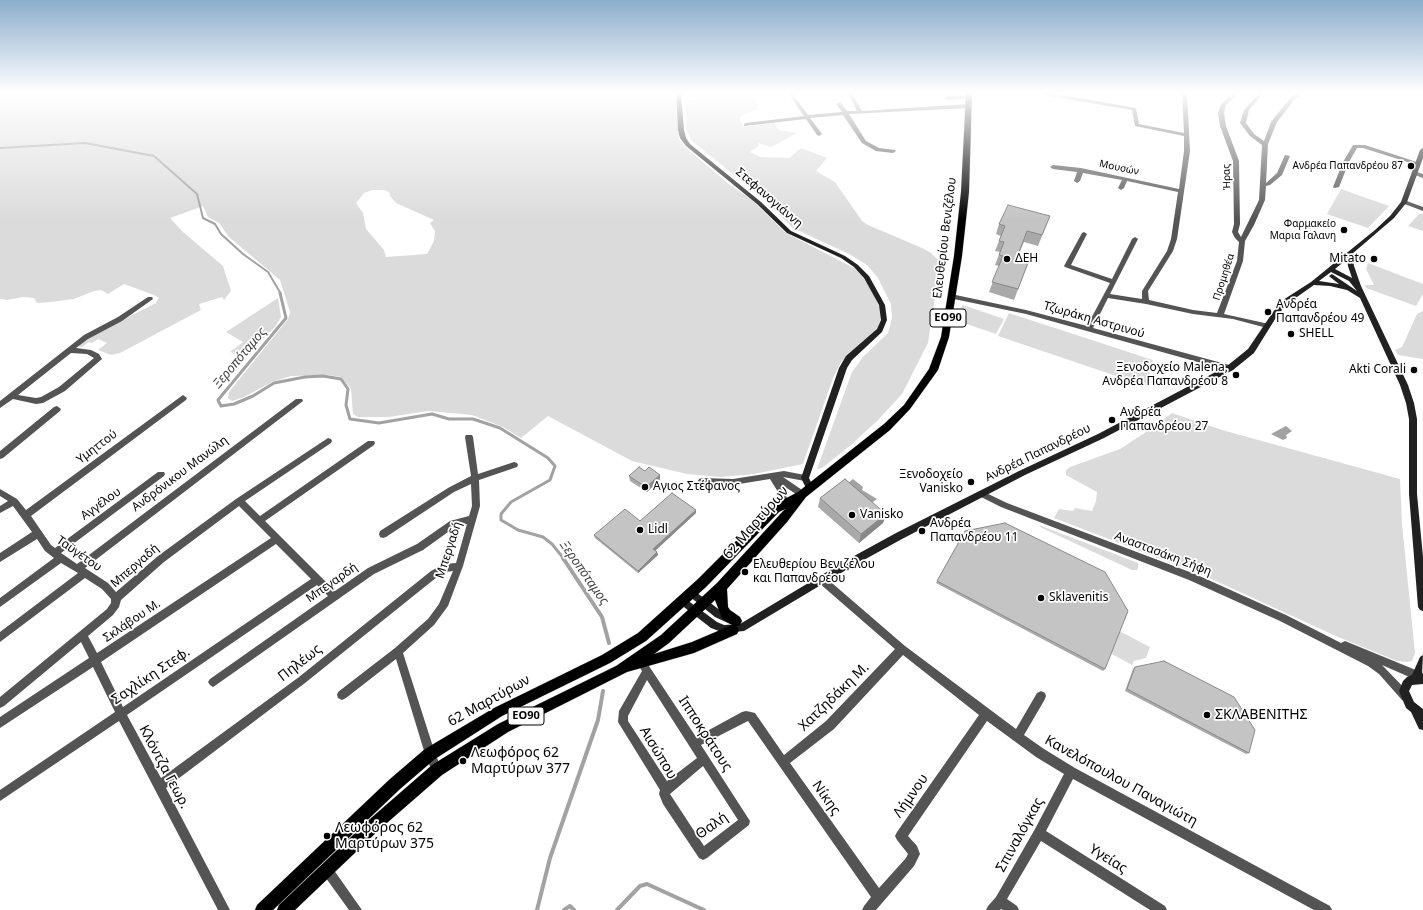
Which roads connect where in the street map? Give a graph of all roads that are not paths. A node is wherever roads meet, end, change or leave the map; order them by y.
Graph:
1 (682, 135) edge
2 (859, 135) edge
3 (967, 135) edge
4 (1187, 135) edge
5 (1227, 135) edge
6 (1252, 135) edge
7 (1268, 135) edge
8 (1265, 144) junction
9 (1423, 150) edge
10 (893, 151) dead end
11 (1287, 156) dead end
12 (1417, 163) junction
13 (1053, 167) dead end
14 (1081, 170) junction
15 (1414, 173) junction
16 (1423, 176) edge
17 (1125, 179) junction
18 (1077, 182) dead end
19 (1264, 185) junction
20 (1336, 187) dead end
21 (1121, 188) dead end
22 (1181, 191) junction
23 (1404, 202) junction
24 (1423, 209) edge
25 (1084, 234) dead end
26 (1135, 239) dead end
27 (1242, 241) junction
28 (1349, 254) junction
29 (1328, 271) junction
30 (1114, 282) junction
31 (1313, 283) junction
32 (1356, 290) junction
33 (951, 296) junction
34 (1107, 296) junction
35 (150, 299) dead end
36 (1146, 302) junction
37 (1220, 315) junction
38 (1267, 326) junction
39 (1089, 330) junction
40 (70, 350) junction
41 (1230, 368) junction
42 (12, 396) junction
43 (183, 398) dead end
44 (299, 401) dead end
45 (0, 405) edge
46 (57, 409) dead end
47 (469, 437) dead end
48 (328, 441) dead end
49 (371, 442) dead end
50 (0, 456) edge
51 (514, 465) dead end
52 (161, 474) dead end
53 (771, 476) junction
54 (475, 478) junction
55 (702, 481) dead end
56 (806, 487) junction
57 (0, 492) edge
58 (982, 494) junction
59 (14, 501) junction
60 (239, 501) junction
61 (781, 505) junction
62 (0, 510) edge
63 (26, 515) junction
64 (472, 519) junction
65 (259, 521) junction
66 (38, 534) junction
67 (383, 534) dead end
68 (277, 539) junction
69 (58, 556) junction
70 (0, 558) edge
71 (459, 566) junction
72 (81, 571) junction
73 (318, 580) junction
74 (822, 580) junction
75 (721, 587) junction
76 (334, 596) junction
77 (688, 597) junction
78 (116, 598) junction
79 (0, 603) edge
80 (704, 603) junction
81 (1423, 607) edge
82 (696, 612) junction
83 (734, 626) junction
84 (83, 634) junction
85 (0, 638) edge
86 (1332, 642) junction
87 (902, 649) junction
88 (398, 651) junction
89 (95, 660) junction
90 (1423, 660) edge
91 (644, 667) junction
92 (620, 670) junction
93 (1419, 678) edge
94 (213, 682) dead end
95 (342, 694) dead end
96 (1041, 696) dead end
97 (1406, 697) junction
98 (0, 703) edge
99 (1415, 710) junction
100 (121, 714) junction
101 (986, 714) junction
102 (1423, 716) edge
103 (0, 723) edge
104 (1423, 725) edge
105 (1017, 737) junction
106 (694, 743) junction
107 (430, 754) junction
108 (704, 759) junction
109 (783, 762) junction
110 (437, 770) junction
111 (1071, 772) junction
112 (159, 786) junction
113 (666, 789) junction
114 (0, 796) edge
115 (745, 821) joint
116 (1039, 833) junction
117 (698, 846) joint
118 (327, 870) junction
119 (879, 898) junction
120 (996, 905) edge
121 (224, 910) edge
122 (262, 910) edge
123 (284, 910) edge
124 (356, 910) edge
125 (868, 910) edge
126 (1013, 910) edge
127 (1161, 910) edge
128 (1326, 910) edge

1 - 56 main road, Στεφανογιάννη
2 - 10 street
3 - 33 main road, Ελευθερίου Βενιζέλου / ΕΟ90
4 - 22 street
5 - 27 street, Ήρας
6 - 8 street
7 - 8 street, Προμηθέα
8 - 19 street, Προμηθέα
9 - 12 main road
11 - 19 street
12 - 15 main road
12 - 20 street
13 - 14 street, Μουσών
14 - 17 street, Μουσών
14 - 18 street
15 - 16 street
15 - 23 main road
17 - 21 street
17 - 22 street, Μουσών
19 - 27 street, Προμηθέα
22 - 36 street
23 - 24 street
23 - 28 main road
25 - 30 street
26 - 30 street
27 - 37 street, Προμηθέα
28 - 29 main road
28 - 32 main road
29 - 31 main road, Ανδρέα Παπανδρέου
29 - 32 main road
30 - 34 street
31 - 32 main road
31 - 38 main road, Ανδρέα Παπανδρέου
32 - 81 main road
33 - 39 street, Τζωράκη Αστρινού
33 - 56 main road, Ελευθερίου Βενιζέλου / ΕΟ90
34 - 36 street
34 - 39 street
35 - 40 street
36 - 37 street
37 - 38 street
38 - 41 main road, Ανδρέα Παπανδρέου
39 - 41 street, Τζωράκη Αστρινού
40 - 42 street
40 - 42 street
41 - 58 main road, Ανδρέα Παπανδρέου
42 - 45 street
43 - 63 street, Υμηττού
44 - 72 street, Ανδρόνικου Μανώλη
46 - 50 street
47 - 54 street, Μπεργαδή
48 - 60 street, Μπεργαδή
49 - 65 street
51 - 54 street
52 - 69 street, Αγγέλου
53 - 55 street
53 - 56 street
53 - 56 street
53 - 61 street
54 - 64 street, Μπεργαδή
54 - 67 street
56 - 61 main road, 62 Μαρτύρων / ΕΟ90
56 - 75 main road, 62 Μαρτύρων / ΕΟ90
57 - 59 street, Ταϋγέτου
58 - 74 main road, Ανδρέα Παπανδρέου
58 - 86 street, Αναστασάκη Σήφη
59 - 62 street
59 - 63 street, Ταϋγέτου
60 - 65 street
60 - 78 street, Μπεργαδή
61 - 77 main road, 62 Μαρτύρων / ΕΟ90
63 - 66 street, Ταϋγέτου
64 - 71 street, Μπεργαδή
64 - 76 street, Μπεγαρδή
65 - 68 street
66 - 69 street, Ταϋγέτου
66 - 70 street
68 - 73 street
68 - 89 street, Σκλάβου Μ.
69 - 72 street, Ταϋγέτου
69 - 79 street, Αγγέλου
71 - 88 street, Μπεργαδή
71 - 112 street, Πηλέως
72 - 78 street, Ταϋγέτου
72 - 85 street, Ανδρόνικου Μανώλη
73 - 76 street
73 - 100 street, Σαχλίκη Στεφ.
74 - 83 main road, Ανδρέα Παπανδρέου
74 - 87 street, Κανελόπουλου Παναγιώτη
75 - 80 main road, 62 Μαρτύρων / ΕΟ90
75 - 83 main road
76 - 94 street, Μπεγαρδή
77 - 80 main road
77 - 82 main road
77 - 107 main road, 62 Μαρτύρων / ΕΟ90
78 - 84 street, Μπεργαδή
80 - 82 main road, 62 Μαρτύρων / ΕΟ90
80 - 83 main road
82 - 83 main road
82 - 92 main road, 62 Μαρτύρων / ΕΟ90
83 - 91 main road
84 - 89 street, Κλόντζα Γεωρ.
84 - 98 street, Μπεργαδή
86 - 93 street
86 - 97 street
87 - 101 street, Κανελόπουλου Παναγιώτη
87 - 109 street, Χατζηδάκη Μ.
88 - 95 street, Μπεργαδή
88 - 107 street
89 - 100 street, Κλόντζα Γεωρ.
89 - 103 street, Σκλάβου Μ.
90 - 93 main road
91 - 92 main road
91 - 106 street, Ιπποκράτους
91 - 113 street, Αισώπου
92 - 110 main road, 62 Μαρτύρων / ΕΟ90
93 - 97 main road
96 - 105 street
97 - 99 main road
99 - 102 main road
99 - 104 main road
100 - 112 street, Κλόντζα Γεωρ.
100 - 114 street, Σαχλίκη Στεφ.
101 - 105 street, Κανελόπουλου Παναγιώτη
101 - 119 street, Λήμνου
105 - 111 street, Κανελόπουλου Παναγιώτη
106 - 108 street, Ιπποκράτους
106 - 109 street, Νίκης
107 - 110 street
107 - 122 main road, 62 Μαρτύρων / ΕΟ90
108 - 113 street
108 - 115 street, Ιπποκράτους
109 - 119 street, Νίκης
110 - 118 main road, 62 Μαρτύρων / ΕΟ90
111 - 116 street, Σπιναλόγκας
111 - 128 street, Κανελόπουλου Παναγιώτη
112 - 121 street, Κλόντζα Γεωρ.
113 - 117 street, Αισώπου
115 - 117 street, Θαλή
116 - 120 street, Σπιναλόγκας
116 - 127 street, Υγείας
118 - 123 main road, 62 Μαρτύρων / ΕΟ90
118 - 124 street
119 - 125 street, Λήμνου
120 - 126 street

